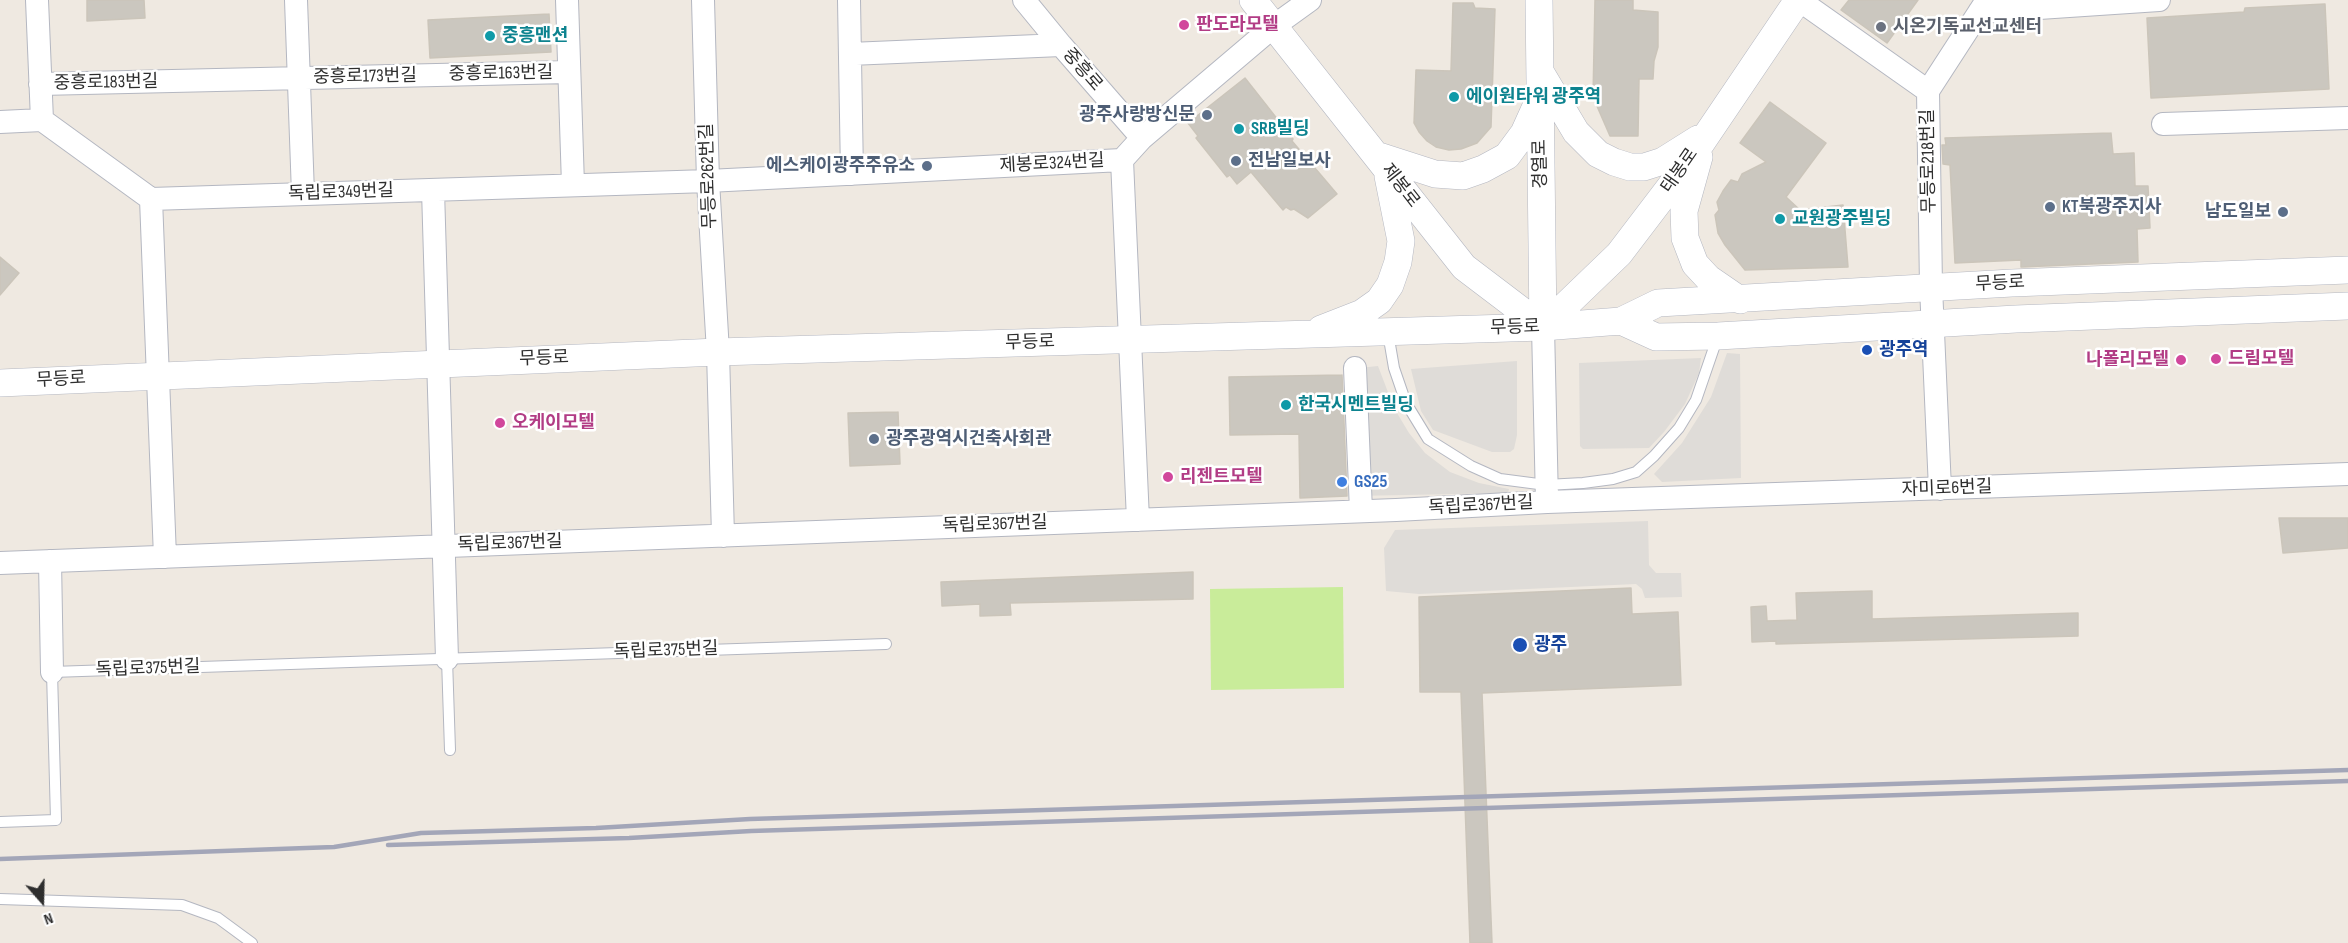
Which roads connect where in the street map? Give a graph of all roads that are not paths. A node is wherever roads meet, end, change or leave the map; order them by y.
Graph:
1 (37, 0) edge
2 (296, 0) edge
3 (567, 0) edge
4 (703, 0) edge
5 (849, 0) edge
6 (1024, 0) edge
7 (1253, 0) edge
8 (1310, 0) edge
9 (1539, 0) edge
10 (1798, 0) edge
11 (2159, 0) edge
12 (1983, 6) edge
13 (1274, 26) junction
14 (1061, 45) junction
15 (850, 54) junction
16 (569, 72) junction
17 (432, 75) joint
18 (299, 78) junction
19 (171, 81) joint
20 (40, 84) junction
21 (1540, 85) junction
22 (1928, 91) junction
23 (2348, 118) edge
24 (42, 120) junction
25 (0, 122) edge
26 (2163, 124) dead end
27 (1705, 135) junction
28 (1142, 138) junction
29 (1122, 160) junction
30 (1381, 162) junction
31 (852, 174) junction
32 (708, 181) junction
33 (573, 185) junction
34 (433, 190) junction
35 (303, 194) junction
36 (151, 199) junction
37 (2348, 270) edge
38 (1931, 287) junction
39 (1740, 300) junction
40 (2348, 306) edge
41 (1621, 321) junction
42 (1934, 325) junction
43 (1543, 327) junction
44 (1388, 333) junction
45 (1302, 336) junction
46 (1718, 336) junction
47 (1131, 340) junction
48 (718, 352) junction
49 (438, 363) junction
50 (1355, 368) dead end
51 (159, 375) junction
52 (2, 382) edge
53 (2348, 474) edge
54 (1940, 489) junction
55 (1546, 494) junction
56 (1361, 511) junction
57 (1138, 520) junction
58 (723, 536) junction
59 (444, 546) junction
60 (165, 557) junction
61 (50, 561) junction
62 (0, 563) edge
63 (886, 644) dead end
64 (447, 659) junction
65 (52, 672) junction
66 (450, 750) dead end
67 (0, 822) edge
68 (0, 899) edge
69 (252, 943) edge

1 - 20 street, 중흥로183번길
2 - 18 street, 중흥로173번길
3 - 16 street, 중흥로163번길
4 - 32 street, 무등로262번길
5 - 15 street
6 - 14 street, 중흥로
7 - 13 street, 제봉로
8 - 13 street
9 - 21 street, 경열로
10 - 22 street
10 - 27 street, 태봉로
11 - 12 street, 무등로218번길
12 - 22 street, 무등로218번길
13 - 28 street, 제봉로324번길
13 - 30 street, 제봉로
14 - 15 street
14 - 28 street, 중흥로
15 - 31 street
16 - 17 street, 중흥로163번길
16 - 33 street, 중흥로163번길
17 - 18 street, 중흥로173번길
18 - 19 street, 중흥로173번길
18 - 35 street, 중흥로173번길
19 - 20 street, 중흥로183번길
20 - 24 street, 중흥로183번길
21 - 27 street
21 - 30 street
21 - 43 street, 경열로
22 - 38 street, 무등로218번길
23 - 26 street
24 - 25 street
24 - 36 street
27 - 39 street
27 - 43 street, 태봉로
28 - 29 street, 제봉로324번길
29 - 31 street, 제봉로324번길
29 - 47 street
30 - 43 street, 제봉로
30 - 45 street
31 - 32 street, 제봉로324번길
32 - 33 street, 독립로349번길
32 - 48 street, 무등로262번길
33 - 34 street, 독립로349번길
34 - 35 street, 독립로349번길
34 - 49 street
35 - 36 street, 독립로349번길
36 - 51 street
37 - 38 street, 무등로
38 - 39 street, 무등로
38 - 42 street, 무등로218번길
39 - 41 street, 무등로
40 - 42 street, 무등로
41 - 43 street, 무등로
41 - 46 street, 무등로
42 - 46 street, 무등로
42 - 54 street, 무등로218번길
43 - 44 street, 무등로
43 - 55 street
44 - 45 street, 무등로
44 - 55 lane
45 - 47 street, 무등로
46 - 55 lane
47 - 48 street, 무등로
47 - 57 street
48 - 49 street, 무등로
48 - 58 street, 무등로262번길
49 - 51 street, 무등로
49 - 59 street
50 - 56 street
51 - 52 street, 무등로
51 - 60 street
53 - 54 street, 자미로6번길
54 - 55 street, 자미로6번길
55 - 56 street, 독립로367번길
56 - 57 street, 독립로367번길
57 - 58 street, 독립로367번길
58 - 59 street, 독립로367번길
59 - 60 street, 독립로367번길
59 - 64 street, 독립로367번길
60 - 61 street, 독립로367번길
61 - 62 street, 독립로367번길
61 - 65 street
63 - 64 lane, 독립로375번길
64 - 65 lane, 독립로375번길
64 - 66 lane
65 - 67 lane
68 - 69 lane

